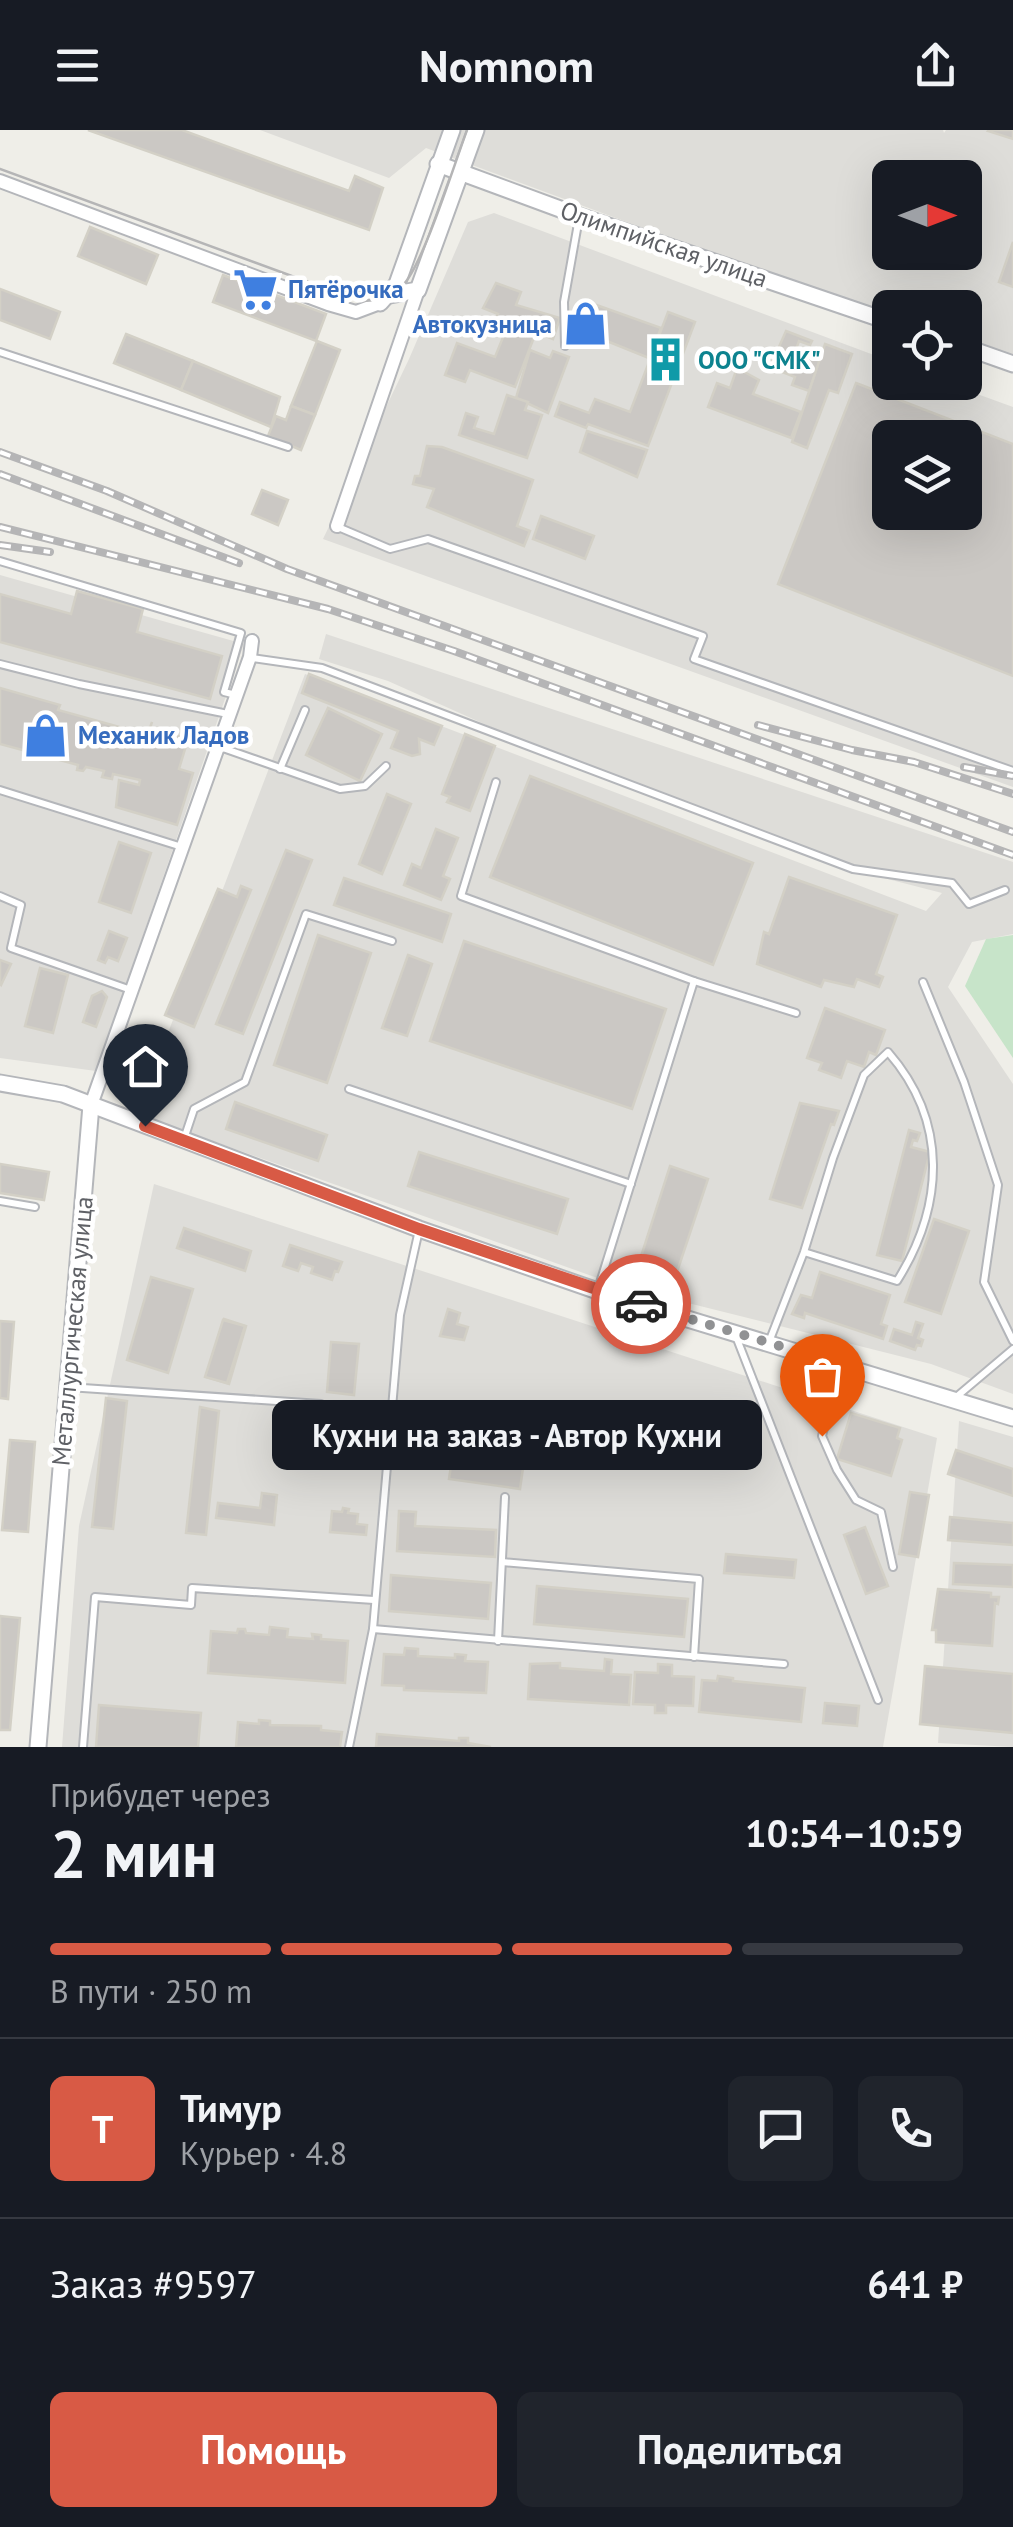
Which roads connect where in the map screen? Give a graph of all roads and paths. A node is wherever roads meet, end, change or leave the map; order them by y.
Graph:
1 (452, 130) edge
2 (476, 130) edge
3 (438, 164) junction
4 (460, 172) junction
5 (0, 180) edge
6 (579, 216) junction
7 (418, 290) junction
8 (385, 299) junction
9 (872, 316) edge
10 (565, 346) dead end
11 (0, 352) edge
12 (982, 353) edge
13 (1013, 364) edge
14 (288, 448) dead end
15 (337, 526) joint
16 (0, 561) edge
17 (252, 642) dead end
18 (250, 657) junction
19 (0, 664) edge
20 (237, 696) junction
21 (305, 710) dead end
22 (230, 714) junction
23 (219, 746) junction
24 (386, 766) dead end
25 (280, 769) junction
26 (1013, 771) edge
27 (496, 782) dead end
28 (0, 790) edge
29 (183, 847) junction
30 (1005, 890) dead end
31 (0, 896) edge
32 (392, 941) dead end
33 (694, 981) junction
34 (922, 982) dead end
35 (132, 990) junction
36 (796, 1013) dead end
37 (0, 1083) edge
38 (349, 1089) dead end
39 (91, 1105) junction
40 (184, 1140) junction
41 (631, 1184) junction
42 (0, 1201) edge
43 (35, 1207) dead end
44 (419, 1229) junction
45 (804, 1252) junction
46 (598, 1290) junction
47 (735, 1333) junction
48 (1013, 1341) edge
49 (768, 1343) junction
50 (1013, 1349) edge
51 (839, 1364) junction
52 (67, 1387) junction
53 (954, 1399) junction
54 (320, 1404) dead end
55 (1013, 1418) edge
56 (505, 1497) dead end
57 (502, 1562) junction
58 (893, 1567) dead end
59 (374, 1600) junction
60 (373, 1629) junction
61 (498, 1641) junction
62 (694, 1656) junction
63 (784, 1664) dead end
64 (878, 1700) dead end
65 (38, 1747) edge
66 (83, 1747) edge
67 (349, 1747) edge

1 - 3 street
2 - 4 street
3 - 4 street, Олимпийская улица
3 - 8 street
4 - 6 street, Олимпийская улица
4 - 7 street
5 - 8 street
6 - 9 street, Олимпийская улица
6 - 10 lane
7 - 8 street
7 - 15 street
11 - 14 lane
12 - 13 street
15 - 26 lane
16 - 20 lane
17 - 18 street, Металлургическая улица
18 - 20 street, Металлургическая улица
18 - 30 lane
19 - 22 lane
20 - 22 street, Металлургическая улица
21 - 25 lane
22 - 23 street, Металлургическая улица
23 - 25 lane
23 - 29 street, Металлургическая улица
24 - 25 lane
27 - 33 lane
28 - 29 lane
29 - 35 street, Металлургическая улица
31 - 35 lane
32 - 40 lane
33 - 36 lane
33 - 41 lane
34 - 48 lane
35 - 39 street, Металлургическая улица
37 - 39 street
38 - 41 lane
39 - 40 street
39 - 52 street, Металлургическая улица
40 - 44 street
41 - 46 lane
42 - 43 lane
44 - 46 street
44 - 59 lane
45 - 45 lane
45 - 49 lane
46 - 47 street
47 - 49 street
47 - 64 lane
49 - 51 street
50 - 53 lane
51 - 53 street
51 - 58 lane
52 - 54 lane
52 - 65 street, Металлургическая улица
53 - 55 street
56 - 57 lane
57 - 61 lane
57 - 62 lane
59 - 60 lane
59 - 66 lane
60 - 61 lane
60 - 67 lane
61 - 62 lane
62 - 63 lane

